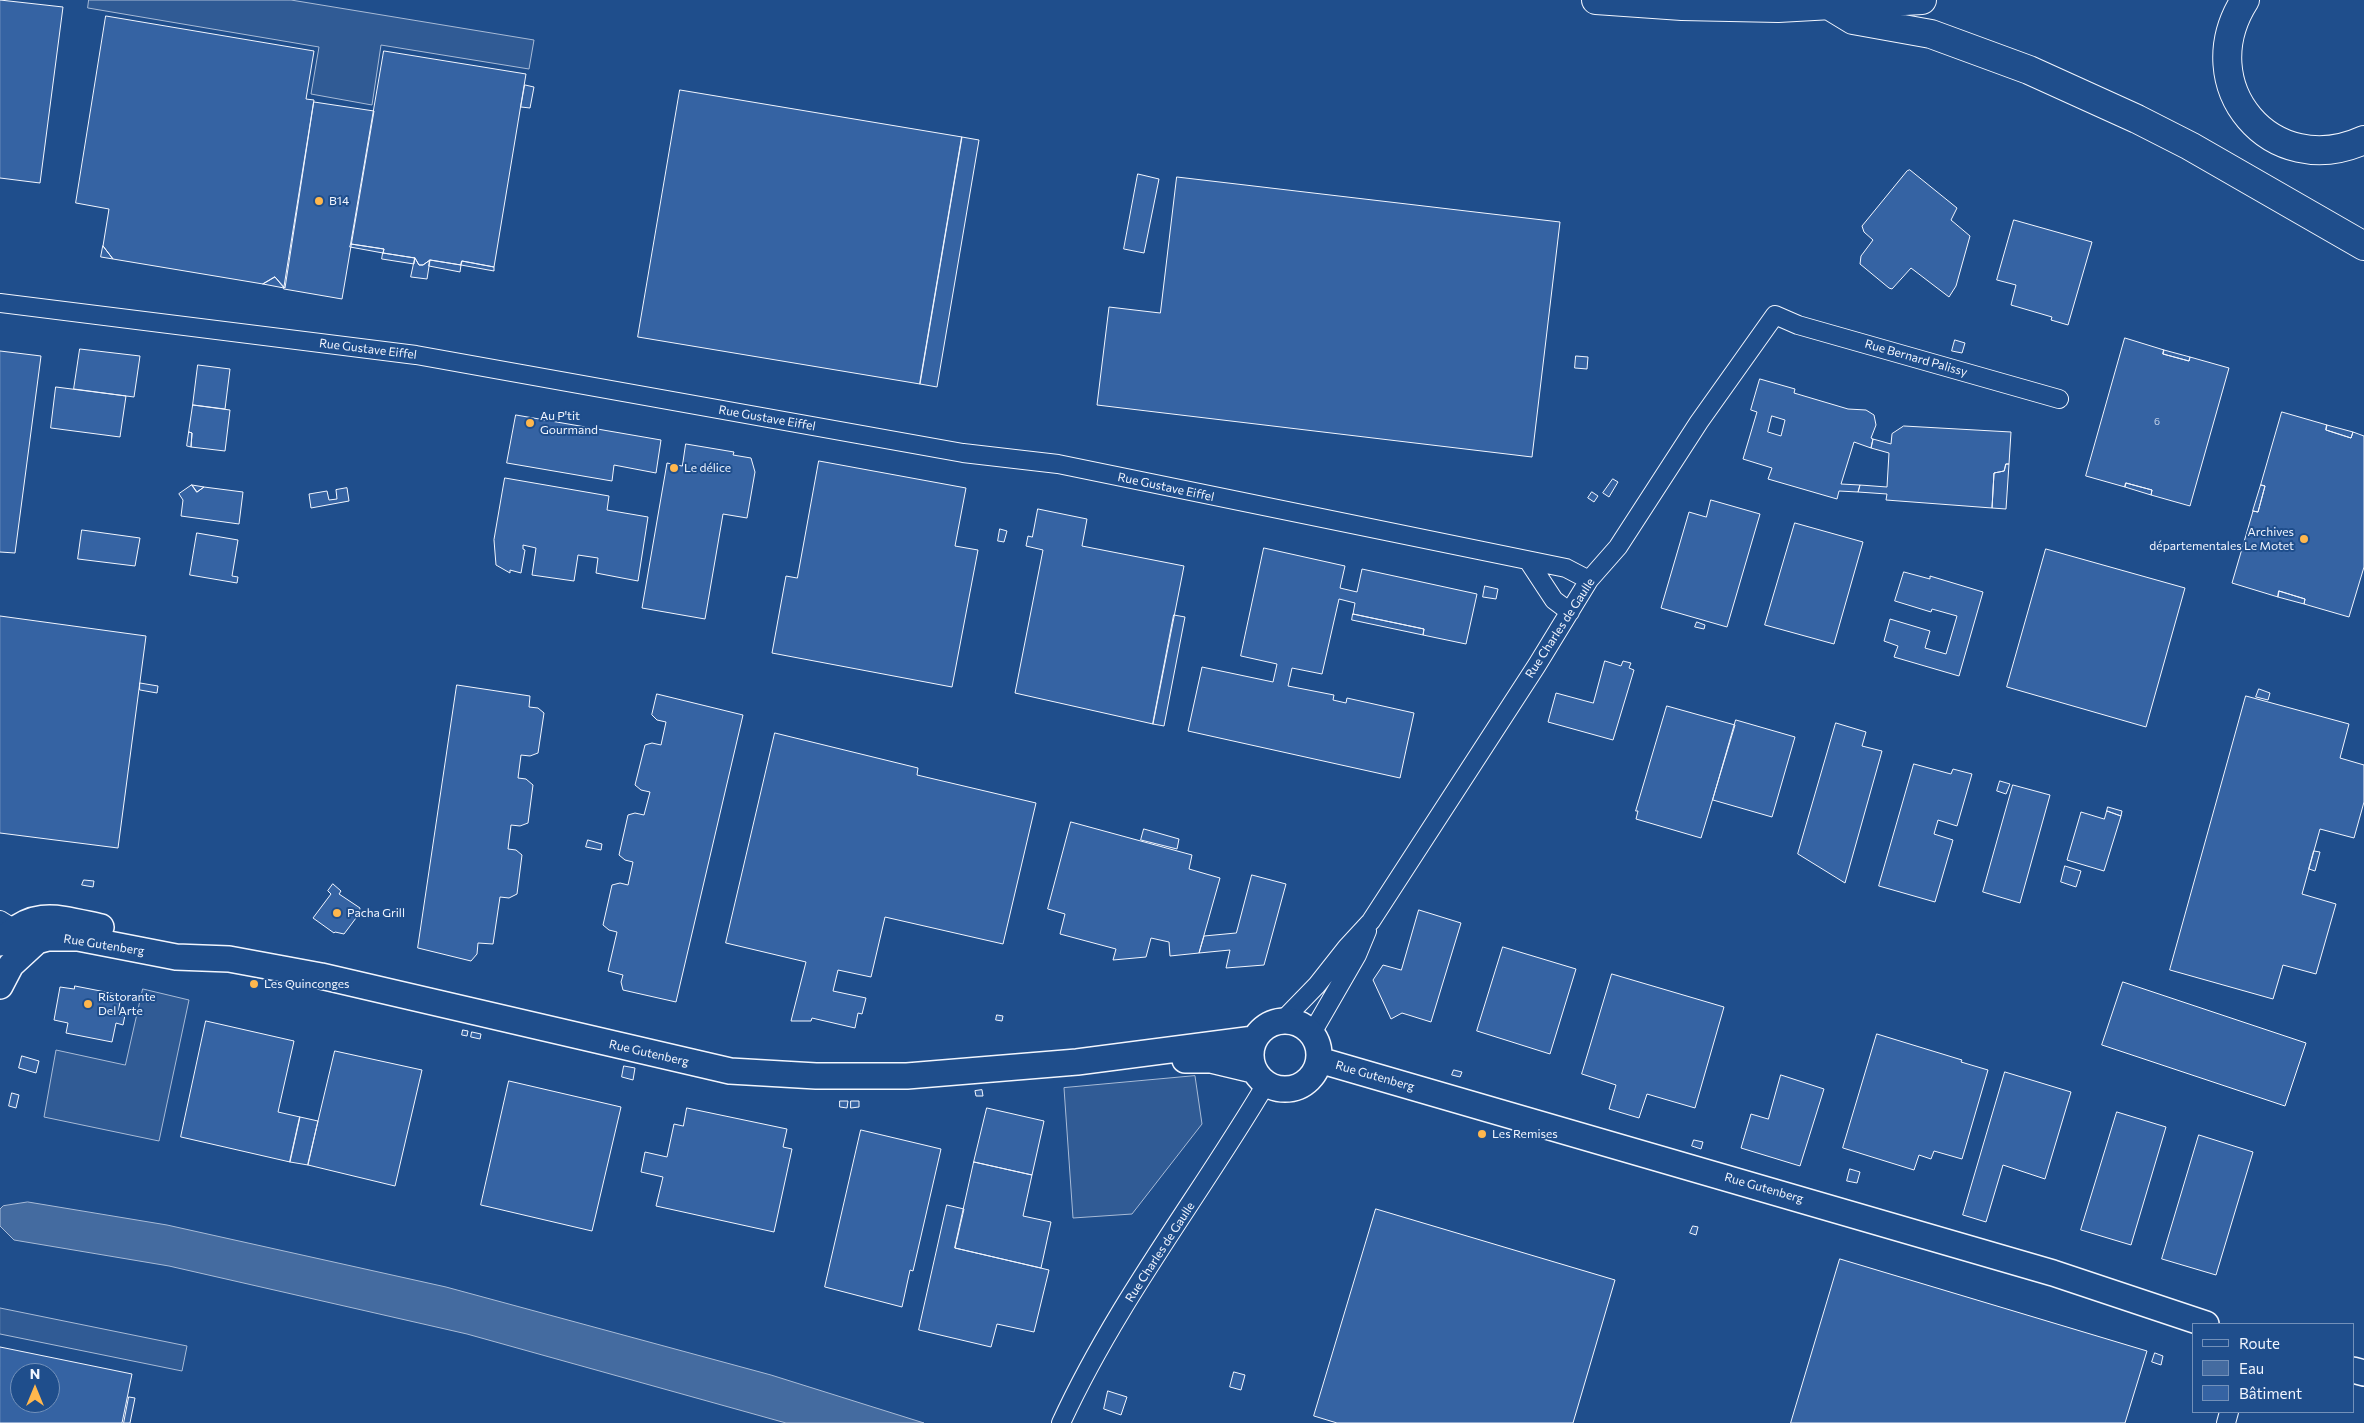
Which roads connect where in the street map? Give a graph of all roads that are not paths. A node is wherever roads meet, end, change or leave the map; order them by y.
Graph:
1 (1596, 0) edge
2 (1922, 0) edge
3 (2245, 0) edge
4 (1830, 6) junction
5 (2364, 140) edge
6 (2364, 246) edge
7 (0, 303) edge
8 (1775, 315) joint
9 (2059, 399) dead end
10 (1529, 562) junction
11 (1589, 580) junction
12 (1570, 612) junction
13 (1371, 922) junction
14 (10, 940) edge
15 (1, 983) edge
16 (1282, 1021) junction
17 (1312, 1033) junction
18 (1254, 1039) junction
19 (1319, 1060) junction
20 (1077, 1062) junction
21 (1259, 1077) junction
22 (2203, 1323) edge
23 (1061, 1423) edge

1 - 4 highway
2 - 4 highway
3 - 5 highway
4 - 6 highway
7 - 10 street, Rue Gustave Eiffel
8 - 9 street, Rue Bernard Palissy
8 - 11 street, Rue Charles de Gaulle
10 - 11 street, Rue Gustave Eiffel
10 - 12 street
11 - 12 street, Rue Charles de Gaulle
12 - 13 street, Rue Charles de Gaulle
13 - 16 street, Rue Charles de Gaulle
13 - 17 street, Rue Charles de Gaulle
14 - 15 street
14 - 20 street, Rue Gutenberg
16 - 17 street
16 - 18 street
17 - 19 street
18 - 20 street, Rue Gutenberg
18 - 21 street
19 - 21 street
19 - 22 street, Rue Gutenberg
20 - 21 street, Rue Gutenberg
21 - 23 street, Rue Charles de Gaulle

